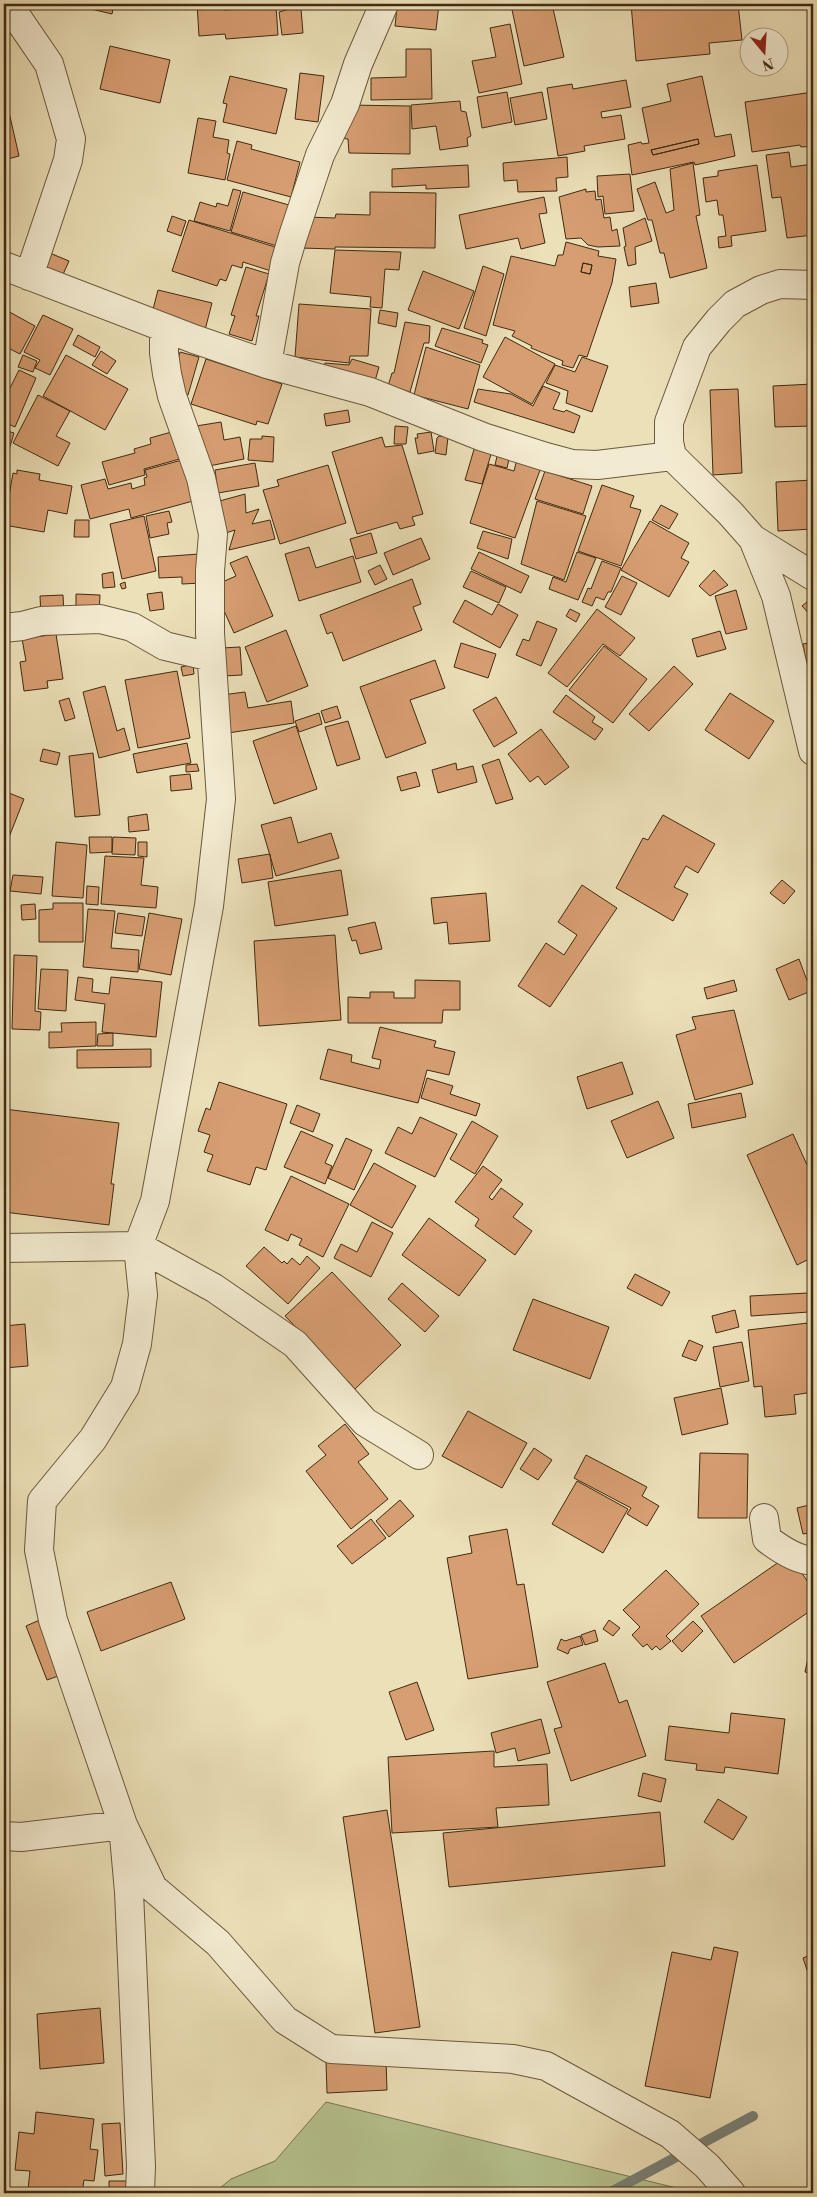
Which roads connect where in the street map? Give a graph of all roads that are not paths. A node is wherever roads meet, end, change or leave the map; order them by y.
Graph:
1 (8, 4) edge
2 (384, 4) edge
3 (4, 266) edge
4 (29, 276) junction
5 (813, 285) edge
6 (164, 328) junction
7 (268, 364) junction
8 (672, 456) junction
9 (753, 540) junction
10 (813, 576) edge
11 (4, 628) edge
12 (211, 656) junction
13 (813, 751) edge
14 (138, 1246) junction
15 (4, 1248) edge
16 (419, 1455) dead end
17 (764, 1518) dead end
18 (813, 1561) edge
19 (124, 1825) junction
20 (4, 1836) edge
21 (140, 2193) edge
22 (731, 2193) edge

1 - 4 street
2 - 7 street
3 - 4 street
4 - 6 street
5 - 8 street
6 - 7 street
6 - 12 street
7 - 8 street
8 - 9 street
9 - 10 street
9 - 13 street
11 - 12 street
12 - 14 street
14 - 15 street
14 - 16 street
14 - 19 street
17 - 18 street
19 - 20 street
19 - 21 street
19 - 22 street

